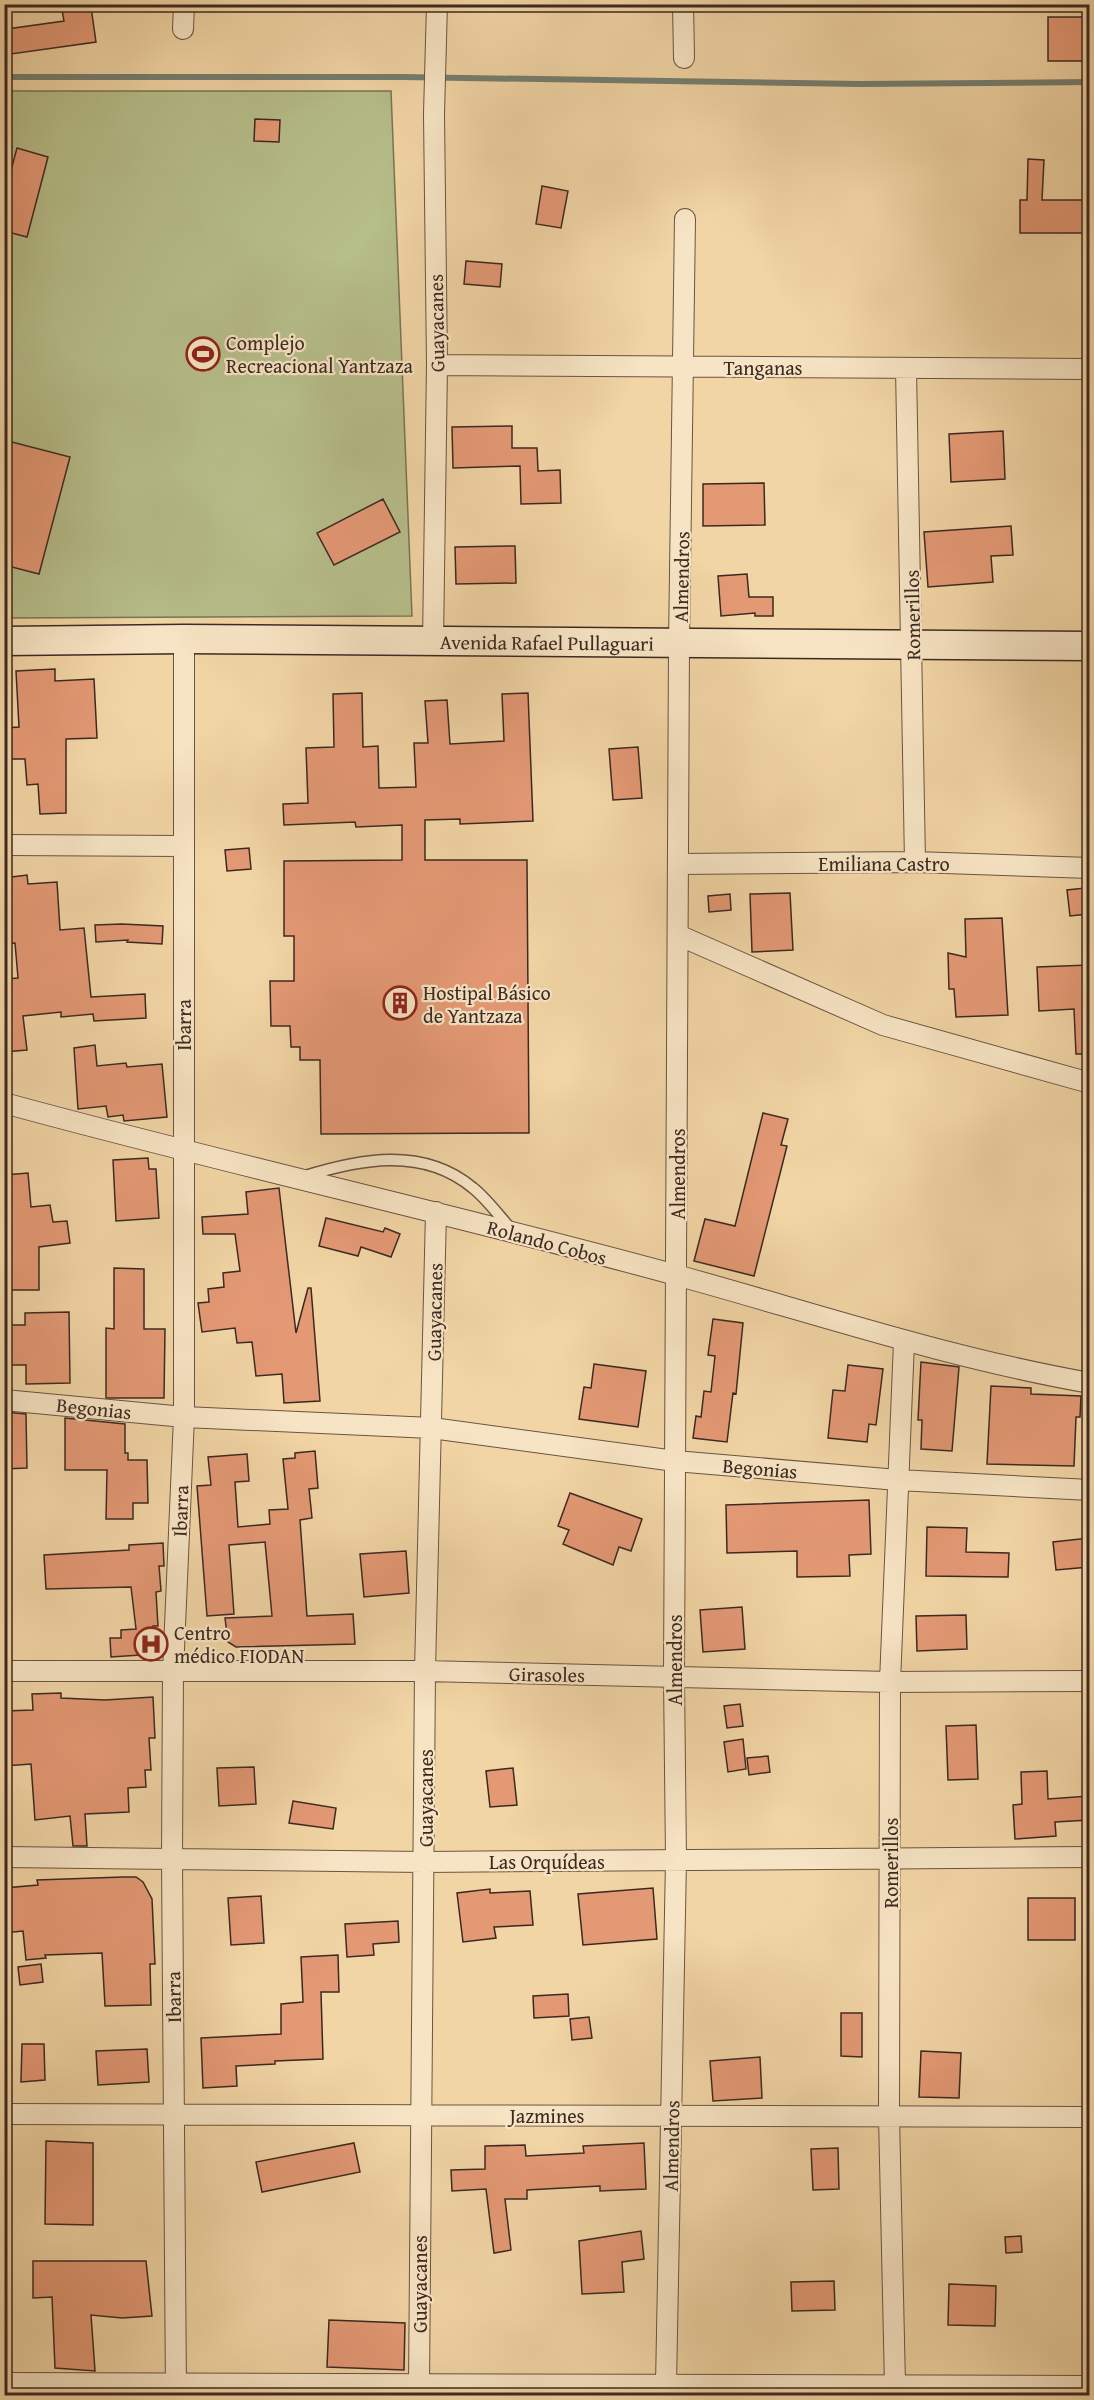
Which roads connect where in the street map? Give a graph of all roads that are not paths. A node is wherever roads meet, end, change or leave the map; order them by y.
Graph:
1 (184, 4) edge
2 (436, 4) edge
3 (683, 4) edge
4 (183, 29) dead end
5 (684, 58) dead end
6 (686, 219) dead end
7 (437, 365) junction
8 (685, 367) junction
9 (906, 368) junction
10 (1089, 369) edge
11 (184, 639) junction
12 (4, 641) edge
13 (433, 642) junction
14 (913, 642) junction
15 (679, 643) junction
16 (1089, 646) edge
17 (4, 845) edge
18 (184, 846) junction
19 (915, 862) junction
20 (678, 864) junction
21 (1089, 868) edge
22 (678, 935) junction
23 (1089, 1083) edge
24 (4, 1103) edge
25 (182, 1151) junction
26 (295, 1179) junction
27 (436, 1212) junction
28 (515, 1234) junction
29 (676, 1275) junction
30 (904, 1342) junction
31 (1089, 1383) edge
32 (4, 1400) edge
33 (184, 1417) junction
34 (432, 1428) junction
35 (675, 1461) junction
36 (898, 1480) junction
37 (1089, 1490) edge
38 (4, 1671) edge
39 (425, 1671) junction
40 (173, 1672) junction
41 (674, 1677) junction
42 (1089, 1681) edge
43 (890, 1682) junction
44 (4, 1857) edge
45 (1089, 1857) edge
46 (891, 1858) junction
47 (172, 1859) junction
48 (676, 1860) junction
49 (424, 1862) junction
50 (4, 2114) edge
51 (175, 2114) junction
52 (420, 2114) junction
53 (672, 2116) junction
54 (889, 2116) junction
55 (1089, 2117) edge
56 (4, 2383) edge
57 (419, 2384) junction
58 (666, 2385) junction
59 (895, 2385) junction
60 (1089, 2385) edge
61 (177, 2389) edge

1 - 4 street
2 - 7 street, Guayacanes
3 - 5 street
6 - 8 street, Almendros
7 - 8 street, Tanganas
7 - 13 street, Guayacanes
8 - 9 street, Tanganas
8 - 15 street, Almendros
9 - 10 street, Tanganas
9 - 14 street, Romerillos
11 - 12 street, Avenida Rafael Pullaguari
11 - 13 street, Avenida Rafael Pullaguari
11 - 18 street, Ibarra
13 - 15 street, Avenida Rafael Pullaguari
14 - 15 street, Avenida Rafael Pullaguari
14 - 16 street, Avenida Rafael Pullaguari
14 - 19 street, Romerillos
15 - 20 street, Almendros
17 - 18 street
18 - 25 street, Ibarra
19 - 20 street, Emiliana Castro
19 - 21 street, Emiliana Castro
20 - 22 street, Almendros
22 - 23 street
22 - 29 street, Almendros
24 - 25 street, Rolando Cobos
25 - 26 street, Rolando Cobos
25 - 33 street, Ibarra
26 - 27 street, Rolando Cobos
26 - 28 lane
27 - 28 street, Rolando Cobos
27 - 34 street, Guayacanes
28 - 29 street, Rolando Cobos
29 - 30 street, Rolando Cobos
29 - 35 street, Almendros
30 - 31 street, Rolando Cobos
30 - 36 street, Romerillos
32 - 33 street, Begonias
33 - 34 street, Begonias
33 - 40 street, Ibarra
34 - 35 street, Begonias
34 - 39 street, Guayacanes
35 - 36 street, Begonias
35 - 41 street, Almendros
36 - 37 street, Begonias
36 - 43 street, Romerillos
38 - 40 street, Girasoles
39 - 40 street, Girasoles
39 - 41 street, Girasoles
39 - 49 street, Guayacanes
40 - 47 street, Ibarra
41 - 43 street, Girasoles
41 - 48 street, Almendros
42 - 43 street, Girasoles
43 - 46 street, Romerillos
44 - 47 street, Las Orquídeas
45 - 46 street, Las Orquídeas
46 - 48 street, Las Orquídeas
46 - 54 street, Romerillos
47 - 49 street, Las Orquídeas
47 - 51 street, Ibarra
48 - 49 street, Las Orquídeas
48 - 53 street, Almendros
49 - 52 street, Guayacanes
50 - 51 street, Jazmines
51 - 52 street, Jazmines
51 - 61 street, Ibarra
52 - 53 street, Jazmines
52 - 57 street, Guayacanes
53 - 54 street, Jazmines
53 - 58 street, Almendros
54 - 55 street, Jazmines
54 - 59 street, Romerillos
56 - 61 street
57 - 58 street
57 - 61 street
58 - 59 street
59 - 60 street

